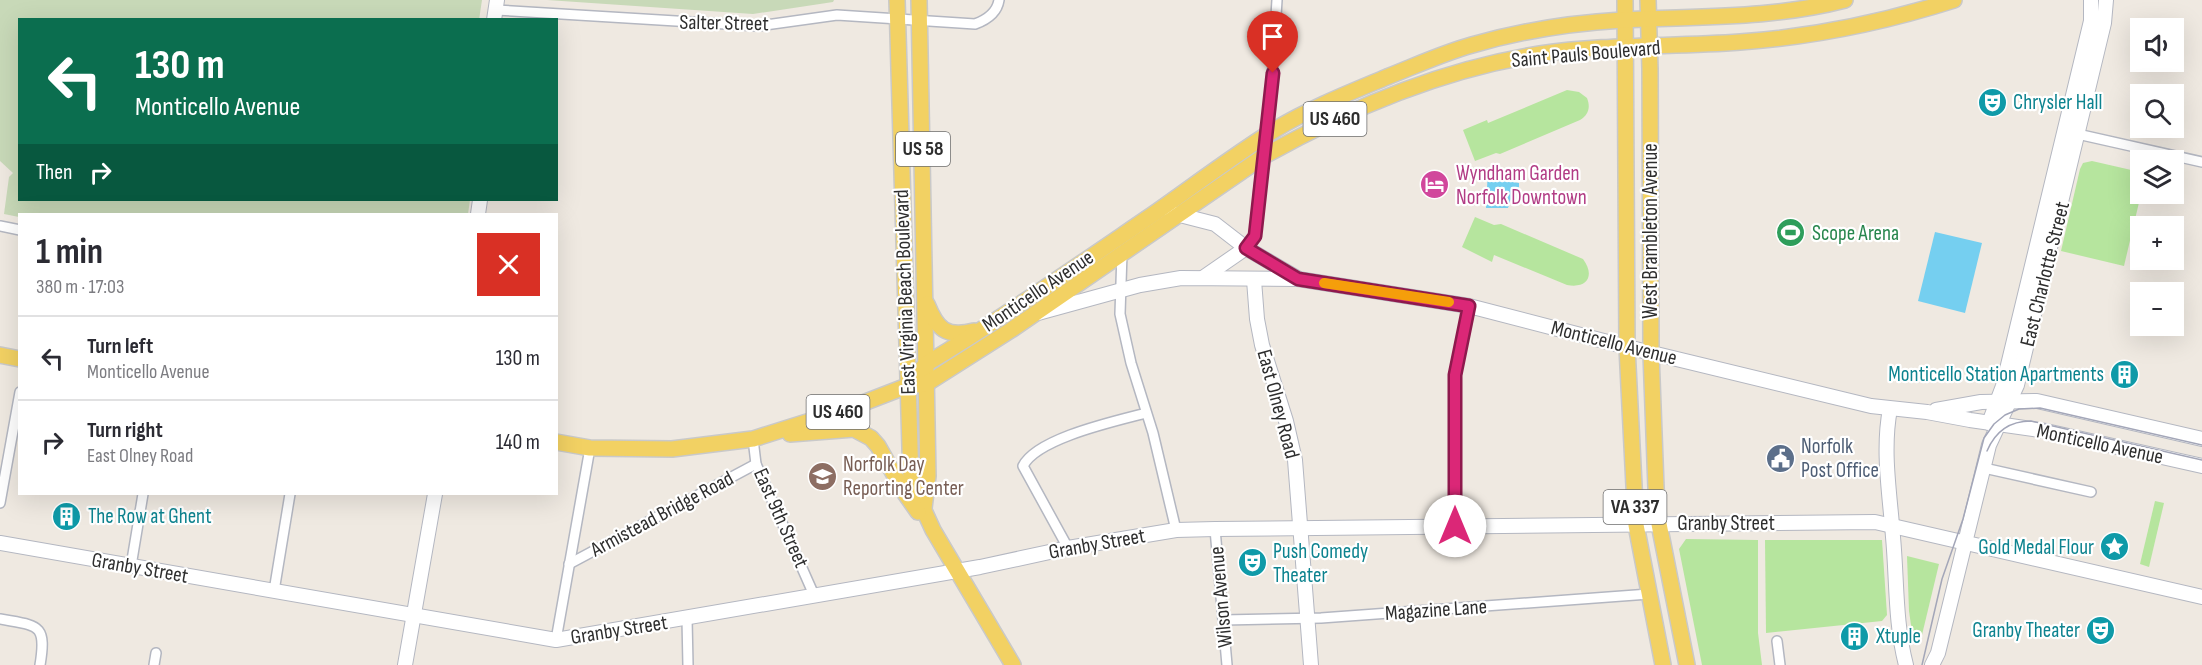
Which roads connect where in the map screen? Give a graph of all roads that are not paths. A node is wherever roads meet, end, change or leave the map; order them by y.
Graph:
1 (897, 0) edge
2 (919, 0) edge
3 (999, 0) edge
4 (1277, 0) edge
5 (1625, 0) edge
6 (1648, 0) edge
7 (1845, 0) edge
8 (1954, 0) edge
9 (2091, 0) edge
10 (2106, 0) edge
11 (1920, 5) edge
12 (496, 10) edge
13 (897, 18) junction
14 (920, 20) junction
15 (1626, 20) junction
16 (1648, 20) junction
17 (1649, 46) junction
18 (1626, 47) junction
19 (2071, 132) junction
20 (1267, 135) junction
21 (1264, 156) junction
22 (2202, 162) edge
23 (1155, 213) junction
24 (1178, 214) junction
25 (0, 226) edge
26 (18, 230) edge
27 (1246, 248) junction
28 (1122, 253) junction
29 (1204, 277) junction
30 (1298, 279) junction
31 (1254, 280) junction
32 (1120, 291) junction
33 (925, 298) junction
34 (1469, 306) junction
35 (1036, 313) junction
36 (981, 329) junction
37 (1627, 347) junction
38 (1651, 353) junction
39 (0, 355) edge
40 (18, 359) edge
41 (926, 364) junction
42 (926, 384) junction
43 (907, 386) junction
44 (2005, 401) junction
45 (18, 403) edge
46 (1890, 409) junction
47 (1928, 412) junction
48 (1146, 413) junction
49 (1994, 424) junction
50 (769, 435) junction
51 (753, 439) junction
52 (2202, 439) edge
53 (558, 442) edge
54 (590, 448) junction
55 (756, 464) junction
56 (2202, 466) edge
57 (1984, 468) junction
58 (2091, 492) dead end
59 (143, 495) edge
60 (290, 495) edge
61 (435, 495) edge
62 (0, 503) edge
63 (924, 508) junction
64 (1659, 524) junction
65 (1636, 525) junction
66 (1455, 526) junction
67 (1892, 526) junction
68 (932, 528) junction
69 (1299, 528) junction
70 (1215, 529) junction
71 (1176, 530) junction
72 (0, 543) edge
73 (1966, 543) junction
74 (1068, 548) junction
75 (569, 564) junction
76 (131, 566) junction
77 (957, 571) junction
78 (274, 591) junction
79 (1649, 594) junction
80 (814, 595) junction
81 (2202, 597) edge
82 (413, 615) junction
83 (1308, 618) junction
84 (0, 619) edge
85 (687, 619) junction
86 (1223, 620) junction
87 (556, 640) junction
88 (1777, 640) dead end
89 (156, 653) dead end
90 (40, 665) edge
91 (154, 665) edge
92 (405, 665) edge
93 (688, 665) edge
94 (1013, 665) edge
95 (1227, 665) edge
96 (1311, 665) edge
97 (1663, 665) edge
98 (1687, 665) edge
99 (1780, 665) edge
100 (1906, 665) edge
101 (1932, 665) edge

1 - 13 main road, East Virginia Beach Boulevard / US 58
2 - 14 main road, East Virginia Beach Boulevard / US 58
3 - 14 street, Salter Street
4 - 20 street
5 - 15 main road
6 - 16 main road, West Brambleton Avenue
7 - 16 main road, Saint Pauls Boulevard
8 - 11 main road, Saint Pauls Boulevard
9 - 19 street, East Charlotte Street
10 - 19 street, East Charlotte Street
11 - 17 main road, Saint Pauls Boulevard
12 - 13 street, Salter Street
13 - 14 street, Salter Street
13 - 43 main road, East Virginia Beach Boulevard / US 58
14 - 33 main road, East Virginia Beach Boulevard / US 58
15 - 16 main road, Saint Pauls Boulevard
15 - 18 main road, VA 337
15 - 20 main road, Saint Pauls Boulevard / US 460
16 - 17 main road, West Brambleton Avenue
17 - 18 main road, Saint Pauls Boulevard / US 460
17 - 38 main road, West Brambleton Avenue / VA 337
18 - 21 main road, Saint Pauls Boulevard / US 460
18 - 37 main road, West Brambleton Avenue / VA 337
19 - 22 street
19 - 44 street, East Charlotte Street
20 - 21 street
20 - 23 main road, Saint Pauls Boulevard / US 460
21 - 24 main road, Saint Pauls Boulevard / US 460
21 - 27 street
23 - 24 street, Monticello Avenue
23 - 36 main road, Monticello Avenue / US 460
24 - 27 street, Monticello Avenue
24 - 28 main road, Monticello Avenue / US 460
25 - 26 street
27 - 29 street
27 - 30 street, Monticello Avenue
28 - 32 street
28 - 35 main road, Monticello Avenue / US 460
29 - 31 street, Monticello Avenue
29 - 32 street, Monticello Avenue
30 - 31 street, Monticello Avenue
30 - 34 street, Monticello Avenue
31 - 69 street, East Olney Road
32 - 35 street, Monticello Avenue
32 - 48 street
33 - 36 main road
33 - 41 main road, East Virginia Beach Boulevard / US 58
34 - 37 street, Monticello Avenue
34 - 66 street
35 - 42 main road, Monticello Avenue / US 460
36 - 41 main road, Monticello Avenue / US 460
37 - 38 street, Monticello Avenue
37 - 65 main road, West Brambleton Avenue / VA 337
38 - 46 street, Monticello Avenue
38 - 64 main road, West Brambleton Avenue / VA 337
39 - 40 main road
41 - 42 main road, East Virginia Beach Boulevard / US 58
41 - 43 main road, Monticello Avenue / US 460
42 - 43 main road, Monticello Avenue / US 460
42 - 63 main road, East Virginia Beach Boulevard / US 58
43 - 50 main road, Monticello Avenue / US 460
43 - 63 main road, East Virginia Beach Boulevard / US 58
44 - 47 street, Monticello Avenue
44 - 49 street, East Charlotte Street
44 - 52 street, Monticello Avenue
45 - 62 street
46 - 47 street, Monticello Avenue
46 - 67 street
47 - 49 street, Monticello Avenue
48 - 71 street
48 - 74 street
49 - 56 street, Monticello Avenue
49 - 57 street, East Charlotte Street
50 - 51 main road, Monticello Avenue / US 460
50 - 68 main road
51 - 54 main road, Monticello Avenue / US 460
51 - 55 street, East 9th Street
53 - 54 main road, Monticello Avenue / US 460
54 - 75 street
55 - 75 street, Armistead Bridge Road
55 - 80 street, East 9th Street
57 - 58 street
57 - 73 street, East Charlotte Street
59 - 76 street
60 - 78 street
61 - 82 street
63 - 68 main road, East Virginia Beach Boulevard / US 58
64 - 65 street, Granby Street
64 - 67 street, Granby Street
64 - 98 main road, West Brambleton Avenue / VA 337
65 - 66 street, Granby Street
65 - 79 main road, West Brambleton Avenue / VA 337
66 - 69 street, Granby Street
67 - 73 street, Granby Street
67 - 100 street
68 - 77 main road, East Virginia Beach Boulevard / US 58
69 - 70 street, Granby Street
69 - 83 street, East Olney Road
70 - 71 street, Granby Street
70 - 86 street, Wilson Avenue
71 - 74 street, Granby Street
72 - 76 street, Granby Street
73 - 81 street, Granby Street
73 - 101 street, East Charlotte Street
74 - 77 street, Granby Street
75 - 87 street
76 - 78 street, Granby Street
77 - 80 street, Granby Street
77 - 94 main road, US 58
78 - 82 street, Granby Street
79 - 83 street, Magazine Lane
79 - 97 main road, West Brambleton Avenue / VA 337
80 - 85 street, Granby Street
82 - 87 street, Granby Street
82 - 92 street
83 - 86 street, Magazine Lane
83 - 96 street, East Olney Road
84 - 90 street
85 - 87 street, Granby Street
85 - 93 street
86 - 95 street, Wilson Avenue
88 - 99 street
89 - 91 street

